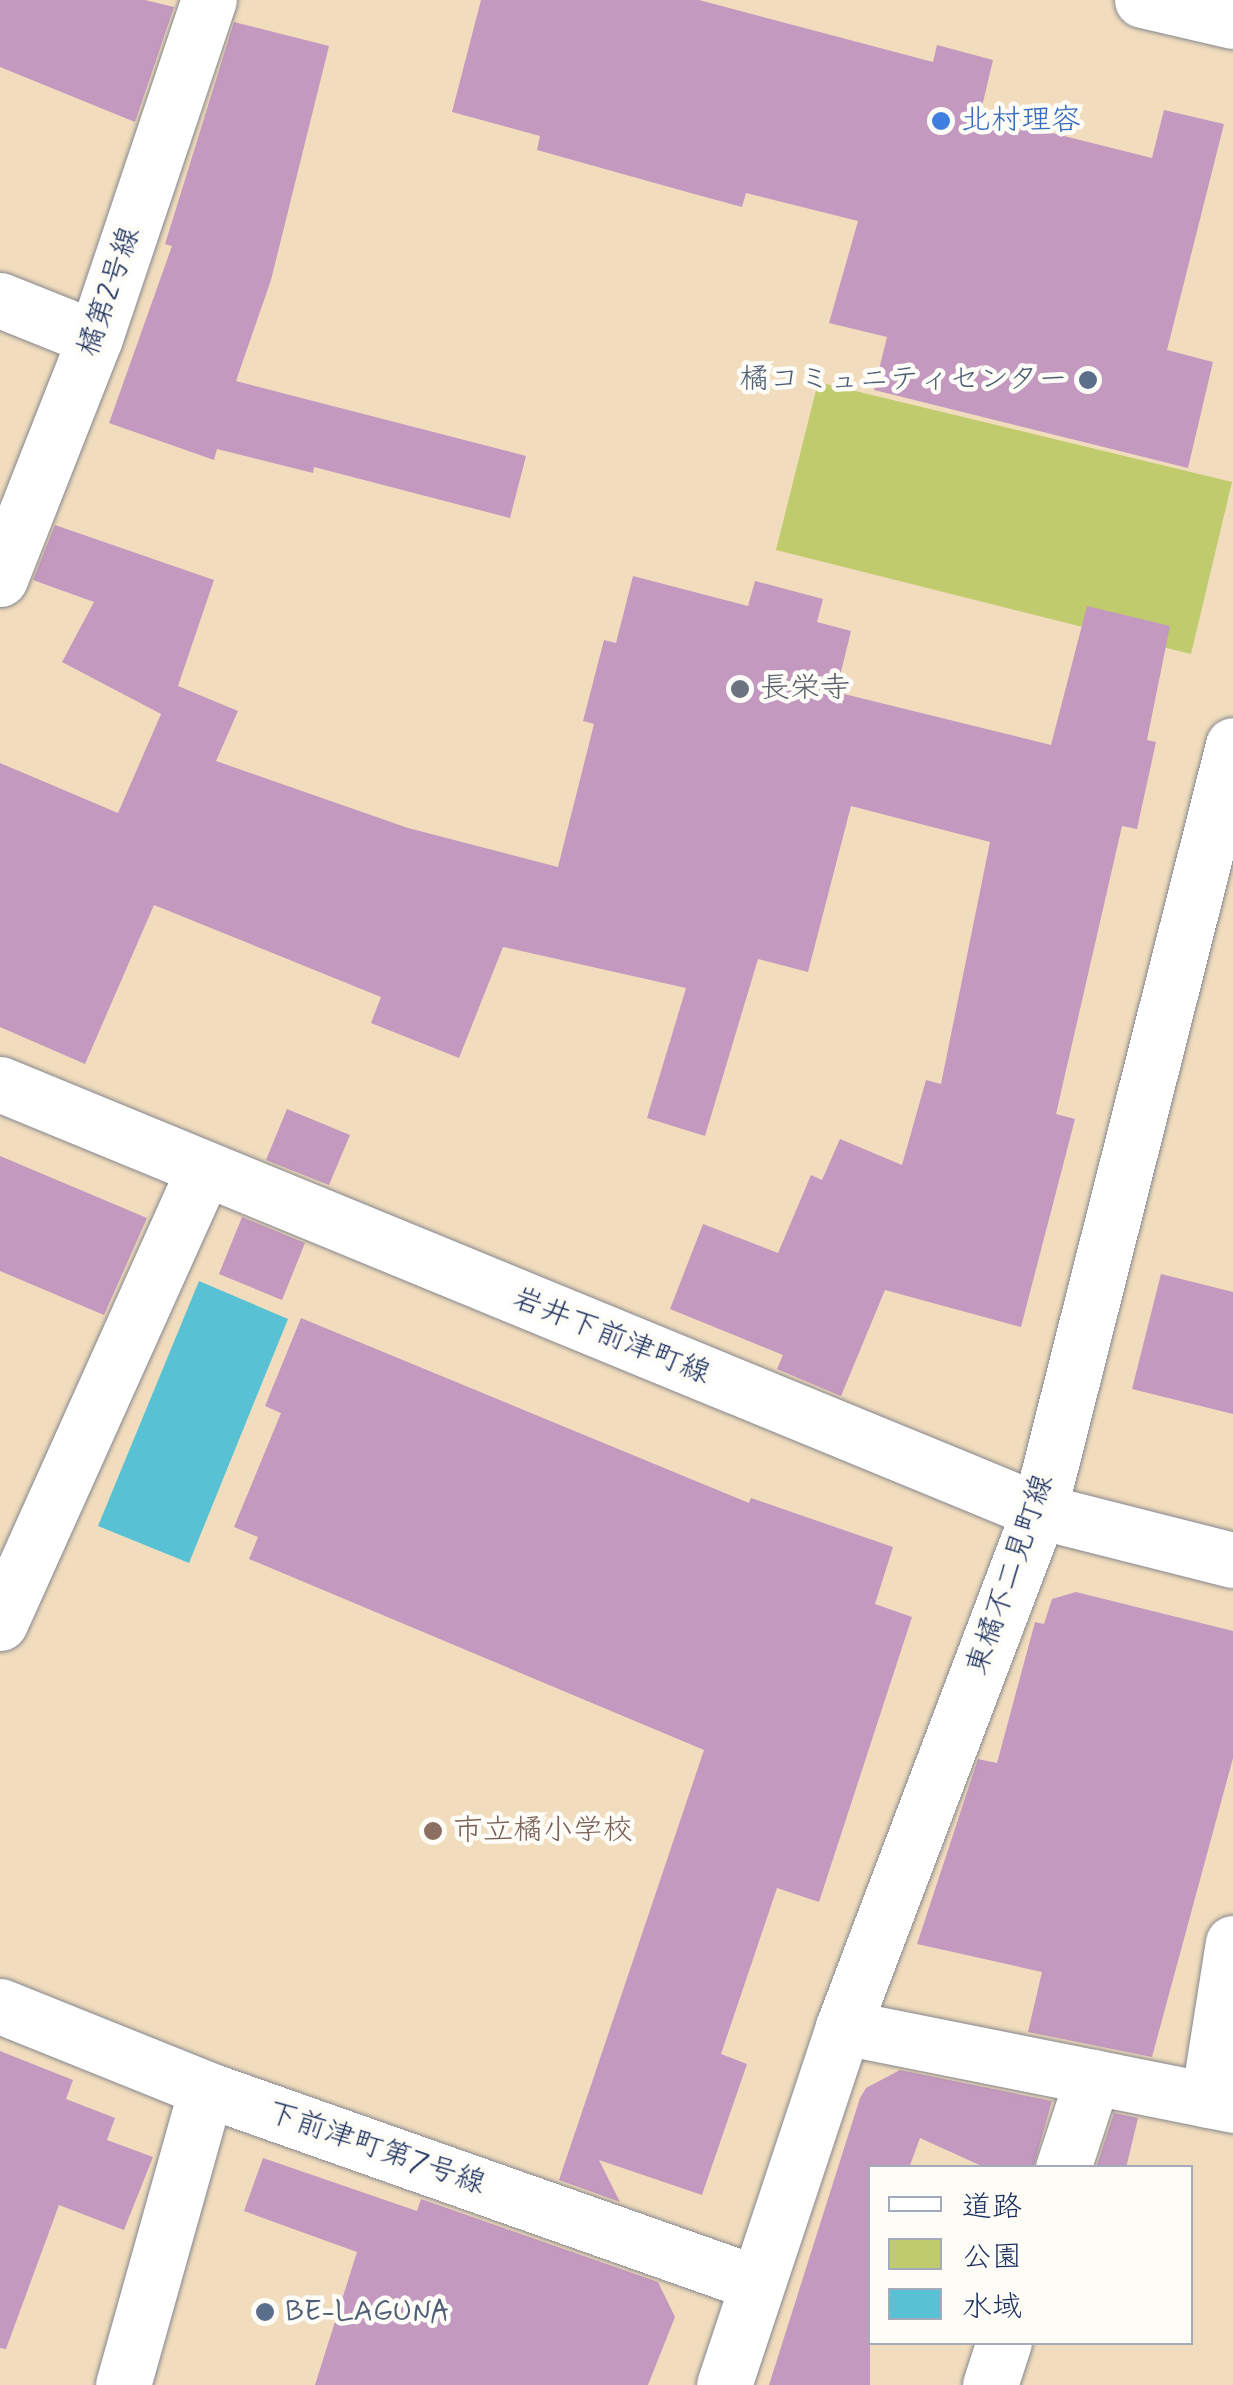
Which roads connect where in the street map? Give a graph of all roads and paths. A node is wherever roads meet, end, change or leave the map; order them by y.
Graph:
1 (209, 0) edge
2 (1142, 0) edge
3 (1233, 21) edge
4 (0, 300) edge
5 (95, 338) junction
6 (0, 580) edge
7 (1233, 744) edge
8 (0, 1084) edge
9 (202, 1172) junction
10 (1039, 1511) junction
11 (1233, 1560) edge
12 (0, 1623) edge
13 (1233, 1943) edge
14 (0, 2006) edge
15 (844, 2026) junction
16 (1093, 2076) junction
17 (206, 2089) junction
18 (1220, 2102) edge
19 (1064, 2165) edge
20 (756, 2283) junction
21 (1003, 2345) edge
22 (123, 2385) edge
23 (724, 2385) edge
24 (990, 2385) edge

1 - 5 street, 橘第2号線
2 - 3 street
4 - 5 street
5 - 6 street, 橘第2号線
7 - 10 street, 東橘不二見町線
8 - 9 street, 岩井下前津町線
9 - 10 street, 岩井下前津町線
9 - 12 street
10 - 11 street, 岩井下前津町線
10 - 15 street, 東橘不二見町線
13 - 18 street
14 - 17 street, 下前津町第7号線
15 - 16 street
15 - 20 street, 東橘不二見町線
16 - 18 street
16 - 19 street
17 - 20 street, 下前津町第7号線
17 - 22 street
20 - 23 street, 東橘不二見町線
21 - 24 street

